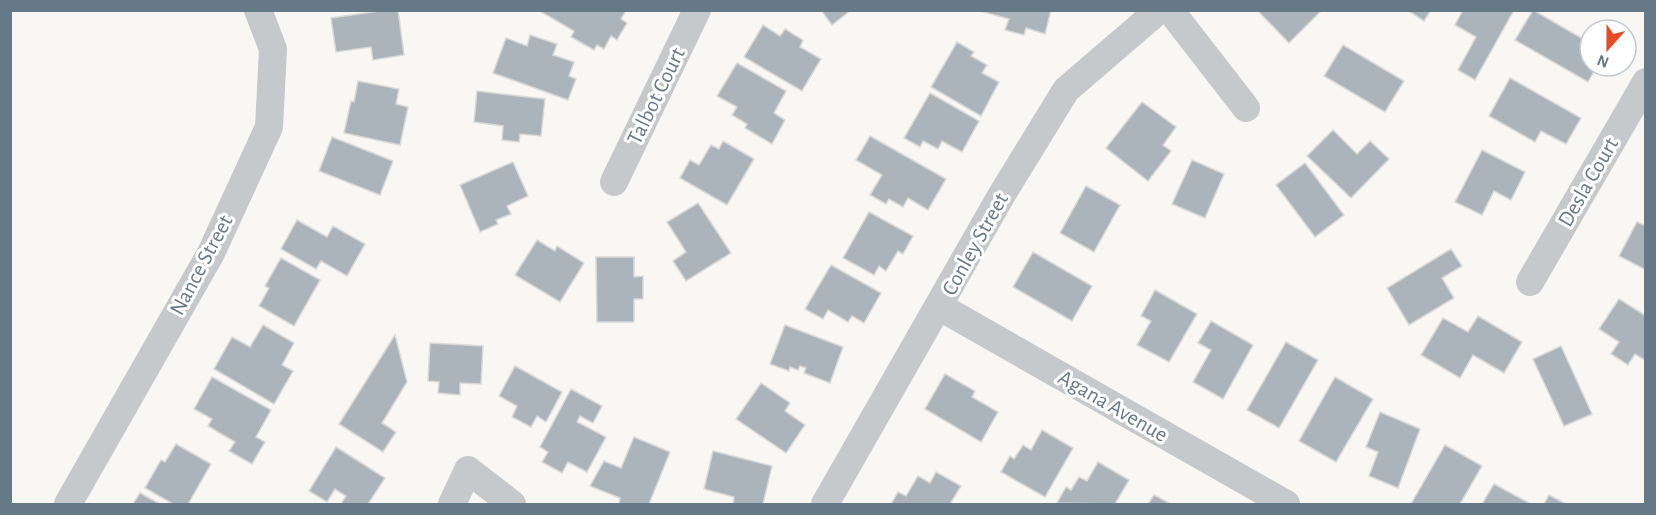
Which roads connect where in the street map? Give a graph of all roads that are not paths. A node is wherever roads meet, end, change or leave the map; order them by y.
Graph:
1 (258, 10) edge
2 (698, 10) edge
3 (1159, 10) edge
4 (1170, 10) edge
5 (1646, 82) edge
6 (1246, 108) dead end
7 (614, 182) dead end
8 (1530, 282) dead end
9 (940, 307) junction
10 (68, 504) edge
11 (452, 504) edge
12 (512, 504) edge
13 (825, 504) edge
14 (1286, 504) edge

1 - 10 street, Nance Street
2 - 7 street, Talbot Court
3 - 9 street, Conley Street
4 - 6 street
5 - 8 street, Desla Court
9 - 13 street, Conley Street
9 - 14 street, Agana Avenue
11 - 12 street

